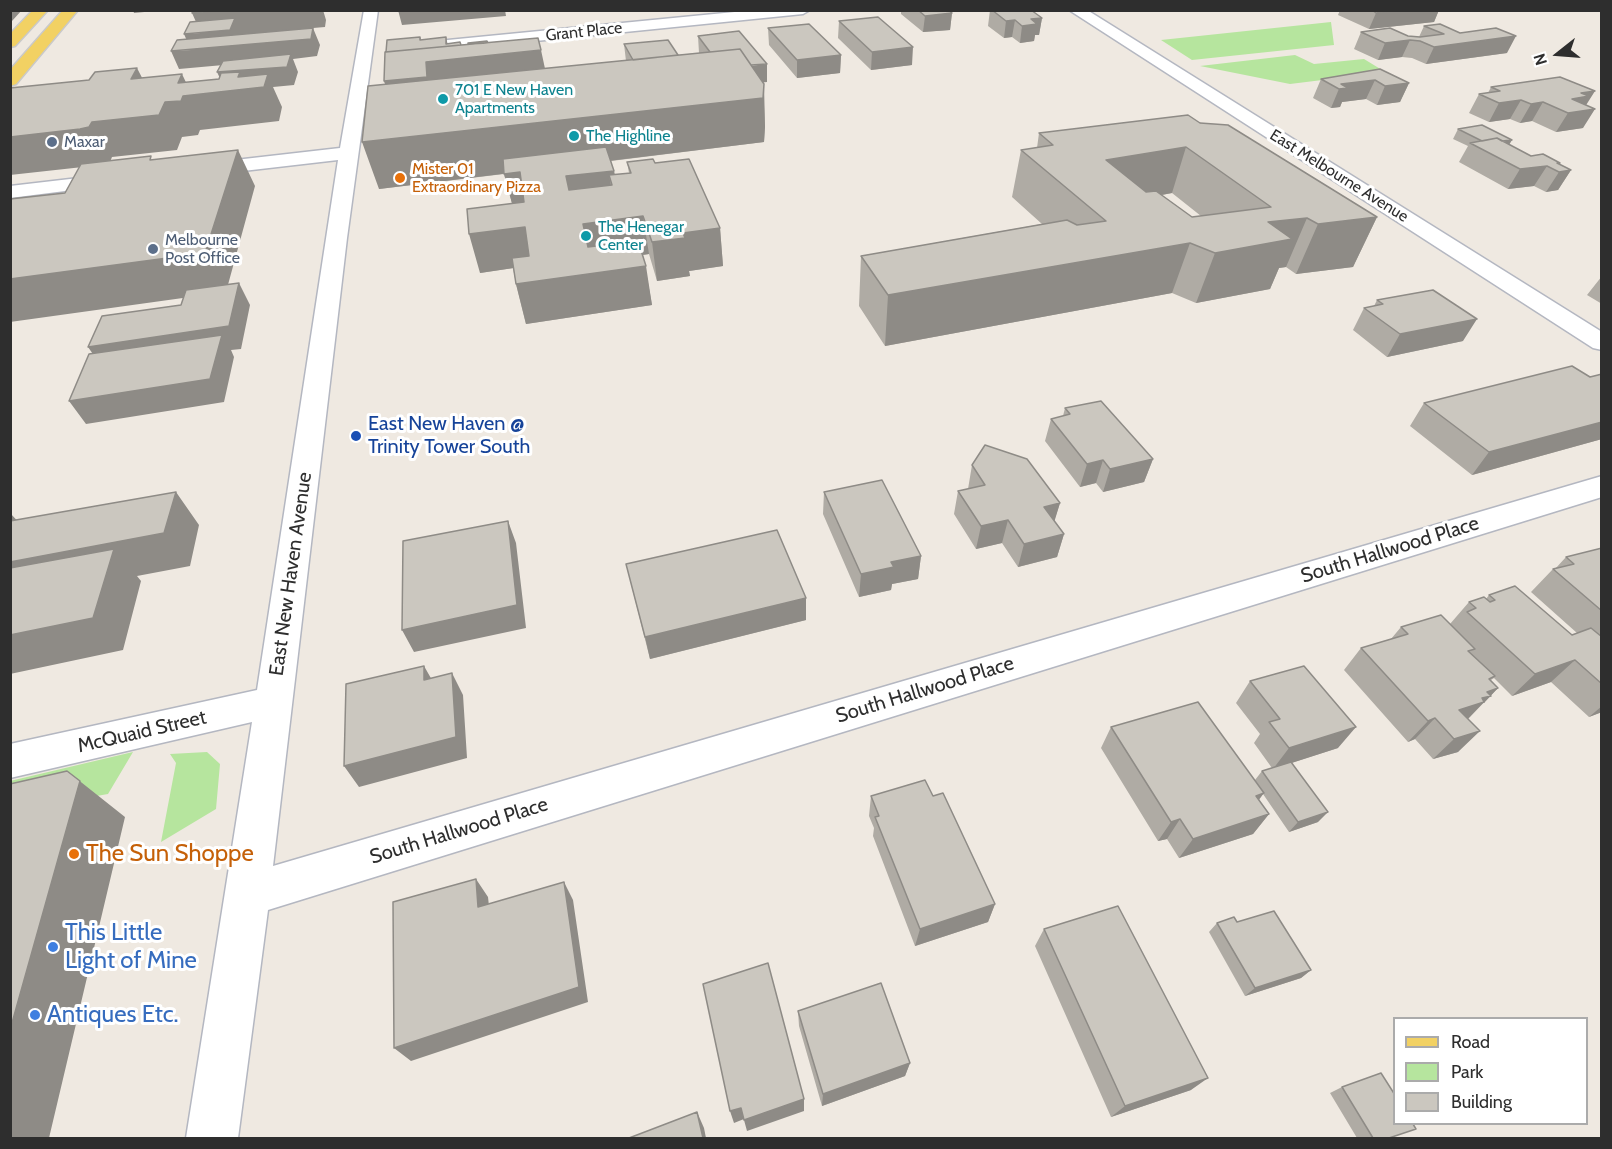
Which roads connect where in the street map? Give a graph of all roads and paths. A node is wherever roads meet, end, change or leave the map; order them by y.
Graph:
1 (41, 10) edge
2 (71, 10) edge
3 (371, 10) edge
4 (803, 10) edge
5 (1076, 10) edge
6 (10, 43) edge
7 (401, 50) edge
8 (10, 81) edge
9 (349, 153) junction
10 (179, 172) edge
11 (132, 178) edge
12 (10, 192) edge
13 (1602, 343) edge
14 (1602, 486) edge
15 (273, 702) junction
16 (10, 761) edge
17 (248, 895) junction
18 (212, 1138) edge

1 - 6 main road
2 - 8 main road
3 - 9 street, East New Haven Avenue
4 - 7 street, Grant Place
5 - 13 street, East Melbourne Avenue
9 - 10 street
9 - 15 street, East New Haven Avenue
11 - 12 street
14 - 17 street, South Hallwood Place
15 - 16 street, McQuaid Street
15 - 17 street, East New Haven Avenue
17 - 18 street, East New Haven Avenue

